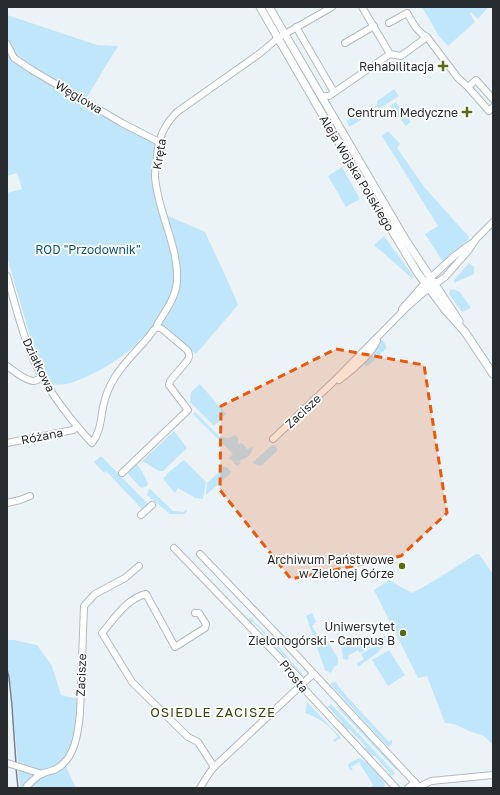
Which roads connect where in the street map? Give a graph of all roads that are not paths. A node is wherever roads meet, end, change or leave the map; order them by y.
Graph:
1 (260, 7) edge
2 (269, 7) edge
3 (332, 7) edge
4 (362, 7) edge
5 (389, 23) dead end
6 (374, 26) junction
7 (296, 27) junction
8 (285, 34) junction
9 (427, 37) junction
10 (278, 38) junction
11 (345, 43) dead end
12 (7, 44) edge
13 (390, 54) junction
14 (468, 87) junction
15 (334, 92) junction
16 (322, 96) junction
17 (493, 99) edge
18 (493, 107) edge
19 (159, 142) junction
20 (493, 222) edge
21 (7, 276) edge
22 (430, 283) junction
23 (157, 327) junction
24 (7, 366) edge
25 (493, 374) edge
26 (42, 377) junction
27 (77, 427) junction
28 (273, 439) dead end
29 (7, 443) edge
30 (92, 443) joint
31 (122, 473) dead end
32 (30, 496) dead end
33 (7, 503) edge
34 (152, 505) dead end
35 (141, 515) dead end
36 (174, 548) dead end
37 (200, 554) dead end
38 (138, 566) dead end
39 (195, 613) dead end
40 (314, 674) junction
41 (303, 685) junction
42 (13, 764) edge
43 (214, 767) junction
44 (42, 774) junction
45 (493, 775) edge
46 (418, 786) edge
47 (26, 788) edge
48 (200, 788) edge
49 (396, 788) edge
50 (408, 788) edge

1 - 10 main road, Aleja Wojska Polskiego
2 - 8 main road, Aleja Wojska Polskiego
3 - 7 street
4 - 6 street
5 - 9 street
6 - 11 street
6 - 13 street
7 - 8 street, Kręta
7 - 15 street
8 - 10 street, Kręta
8 - 16 main road, Aleja Wojska Polskiego
9 - 13 street
9 - 14 street
10 - 19 street, Kręta
10 - 22 main road, Aleja Wojska Polskiego
12 - 19 street, Węglowa
13 - 15 street, Aleja Wojska Polskiego
14 - 17 street
14 - 18 street
15 - 16 street, Aleja Wojska Polskiego
16 - 22 main road, Aleja Wojska Polskiego
19 - 23 street, Kręta
20 - 22 street, Zacisze
21 - 26 street, Działkowa
22 - 25 main road, Aleja Wojska Polskiego
22 - 28 street, Zacisze
23 - 30 street, Kręta
23 - 31 street
24 - 26 street
26 - 27 street, Działkowa
27 - 29 street, Różana
27 - 30 street, Działkowa
32 - 33 street
34 - 35 street
36 - 41 street, Prosta
37 - 40 street, Prosta
38 - 44 street, Zacisze
39 - 43 street
40 - 41 street
40 - 46 street, Prosta
41 - 43 street
41 - 49 street, Prosta
42 - 44 street
43 - 48 street
44 - 47 street, Zacisze
45 - 46 street
46 - 50 street

